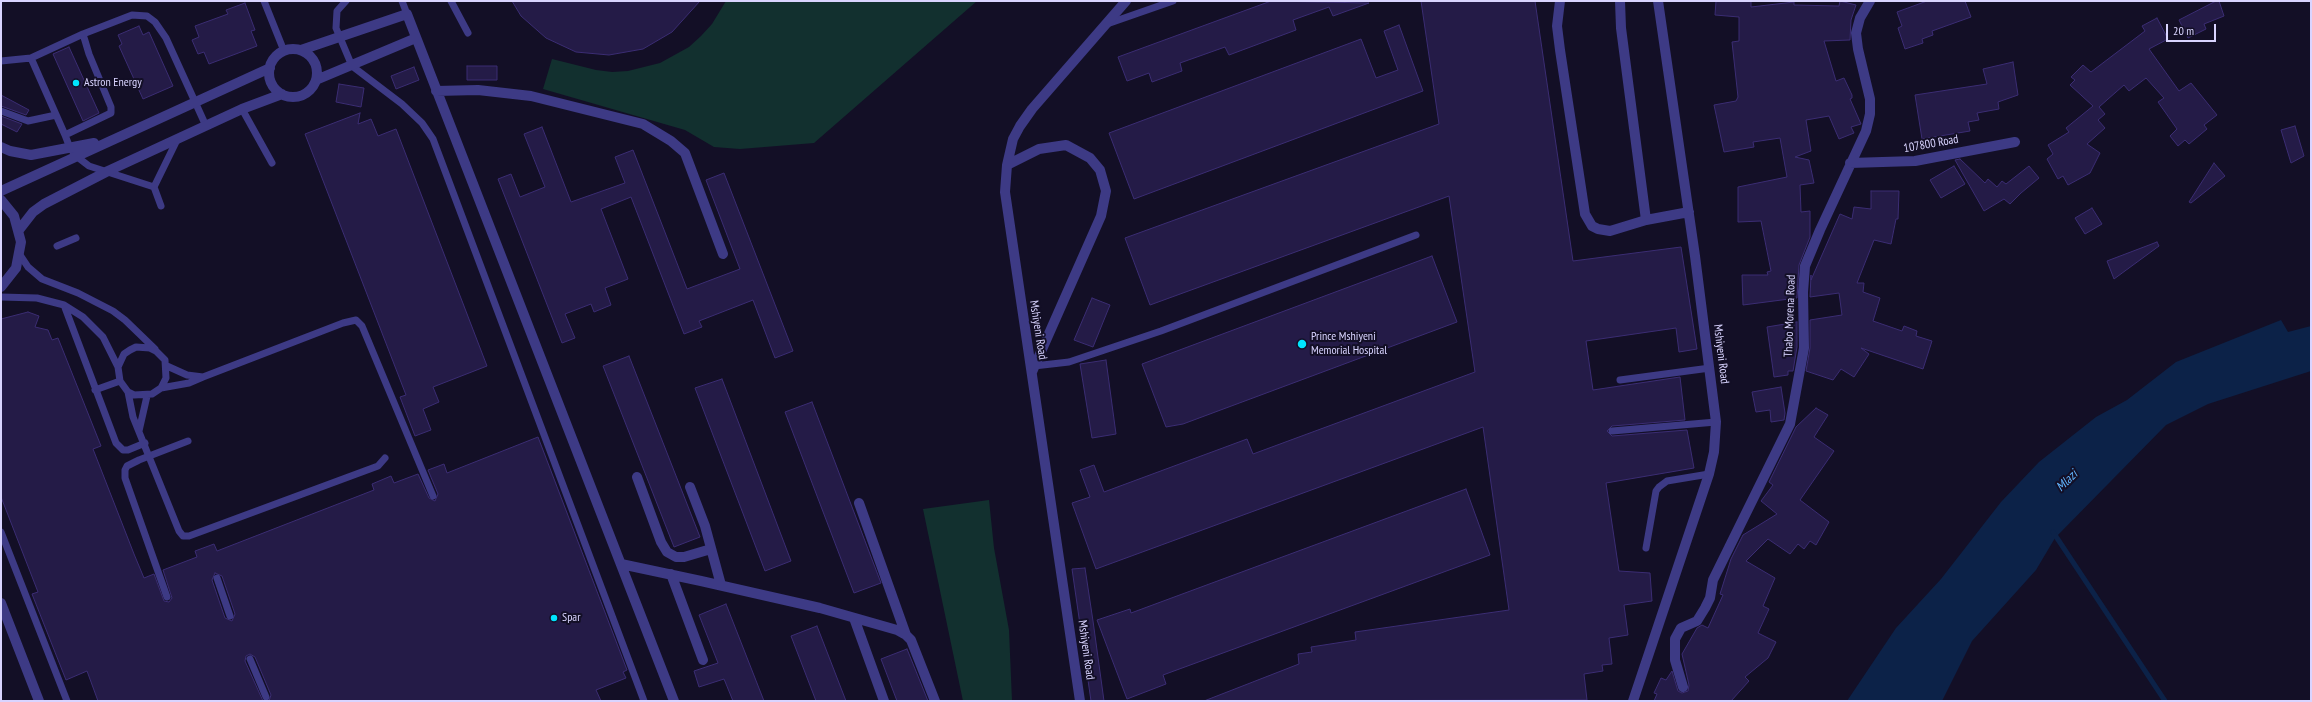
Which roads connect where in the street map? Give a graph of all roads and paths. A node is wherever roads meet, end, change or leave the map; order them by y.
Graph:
1 (264, 1) edge
2 (346, 1) edge
3 (402, 1) edge
4 (451, 1) edge
5 (1126, 1) edge
6 (1173, 1) edge
7 (1560, 1) edge
8 (1620, 1) edge
9 (1658, 1) edge
10 (1870, 1) edge
11 (407, 14) junction
12 (1106, 24) junction
13 (468, 33) dead end
14 (83, 34) junction
15 (339, 38) junction
16 (416, 38) junction
17 (301, 50) junction
18 (284, 51) junction
19 (31, 58) junction
20 (1, 61) edge
21 (352, 66) junction
22 (270, 68) junction
23 (316, 80) junction
24 (436, 91) junction
25 (282, 94) junction
26 (194, 103) junction
27 (242, 109) junction
28 (1, 111) edge
29 (56, 115) junction
30 (206, 126) junction
31 (65, 135) junction
32 (177, 140) junction
33 (2015, 142) dead end
34 (1, 147) edge
35 (73, 152) junction
36 (272, 163) dead end
37 (1850, 163) junction
38 (1007, 165) junction
39 (108, 171) junction
40 (154, 187) junction
41 (1, 191) edge
42 (1, 200) edge
43 (161, 206) dead end
44 (1688, 212) junction
45 (1646, 220) junction
46 (20, 230) junction
47 (1416, 235) dead end
48 (76, 238) dead end
49 (57, 246) dead end
50 (724, 254) dead end
51 (20, 255) junction
52 (1, 287) edge
53 (1, 297) edge
54 (64, 305) junction
55 (156, 350) junction
56 (167, 366) junction
57 (118, 367) junction
58 (1710, 368) junction
59 (1033, 369) junction
60 (203, 376) junction
61 (1620, 380) dead end
62 (120, 381) junction
63 (161, 388) junction
64 (95, 390) junction
65 (128, 392) junction
66 (147, 396) junction
67 (1716, 422) junction
68 (139, 431) junction
69 (1612, 431) dead end
70 (188, 441) dead end
71 (144, 443) junction
72 (150, 455) junction
73 (384, 458) dead end
74 (1709, 474) junction
75 (637, 477) dead end
76 (690, 487) dead end
77 (433, 496) dead end
78 (859, 503) dead end
79 (1, 532) edge
80 (1646, 548) dead end
81 (711, 549) junction
82 (621, 564) junction
83 (671, 574) junction
84 (217, 578) dead end
85 (721, 585) junction
86 (168, 597) dead end
87 (1, 603) edge
88 (230, 616) dead end
89 (854, 618) junction
90 (906, 635) junction
91 (250, 659) dead end
92 (703, 660) dead end
93 (1683, 687) dead end
94 (266, 697) dead end
95 (39, 701) edge
96 (67, 701) edge
97 (644, 701) edge
98 (674, 701) edge
99 (884, 701) edge
100 (935, 701) edge
101 (1080, 701) edge
102 (1633, 701) edge

1 - 18 lane
2 - 15 lane
3 - 11 lane
4 - 13 lane
5 - 12 street, Mshiyeni Road
6 - 12 lane
7 - 45 street
8 - 45 street
9 - 44 street, Mshiyeni Road
10 - 37 street, Thabo Morena Road
11 - 15 street
11 - 16 street
12 - 38 street, Mshiyeni Road
14 - 19 lane
14 - 26 lane
14 - 31 lane
15 - 17 street
15 - 21 lane
16 - 21 street
16 - 24 street
17 - 18 street
17 - 23 street
18 - 22 street
19 - 20 lane
19 - 29 lane
21 - 23 street
21 - 97 lane
22 - 25 street
22 - 26 street
23 - 25 street
24 - 50 street
24 - 82 street
25 - 27 street
26 - 30 lane
26 - 35 street
27 - 30 street
27 - 36 lane
28 - 29 lane
29 - 31 lane
30 - 32 street
31 - 35 lane
32 - 39 street
32 - 40 lane
33 - 37 street, 107800 Road
34 - 35 street
35 - 39 lane
35 - 41 street
37 - 93 street, Thabo Morena Road
38 - 59 street, Mshiyeni Road
38 - 59 street
39 - 40 lane
39 - 46 street
40 - 43 lane
42 - 46 street
44 - 45 street
44 - 58 street, Mshiyeni Road
46 - 51 street
47 - 59 lane
48 - 49 lane
51 - 52 street
51 - 55 lane
53 - 54 lane
54 - 57 lane
54 - 64 lane
55 - 56 lane
55 - 57 lane
56 - 60 lane
56 - 63 lane
57 - 62 lane
58 - 61 lane
58 - 67 street, Mshiyeni Road
59 - 101 street, Mshiyeni Road
60 - 63 lane
60 - 77 lane
62 - 64 lane
62 - 65 lane
63 - 66 lane
64 - 71 lane
65 - 66 lane
65 - 68 lane
66 - 68 lane
67 - 69 lane
67 - 74 street, Mshiyeni Road
68 - 71 lane
70 - 72 lane
71 - 72 lane
72 - 73 lane
72 - 86 lane
74 - 80 lane
74 - 102 street, Mshiyeni Road
75 - 81 street
76 - 81 street
78 - 90 street
79 - 96 lane
81 - 85 street
82 - 83 street
82 - 98 street
83 - 85 street
83 - 92 street
84 - 88 lane
85 - 89 street
87 - 95 street
89 - 90 street
89 - 99 street
90 - 100 street
91 - 94 lane

